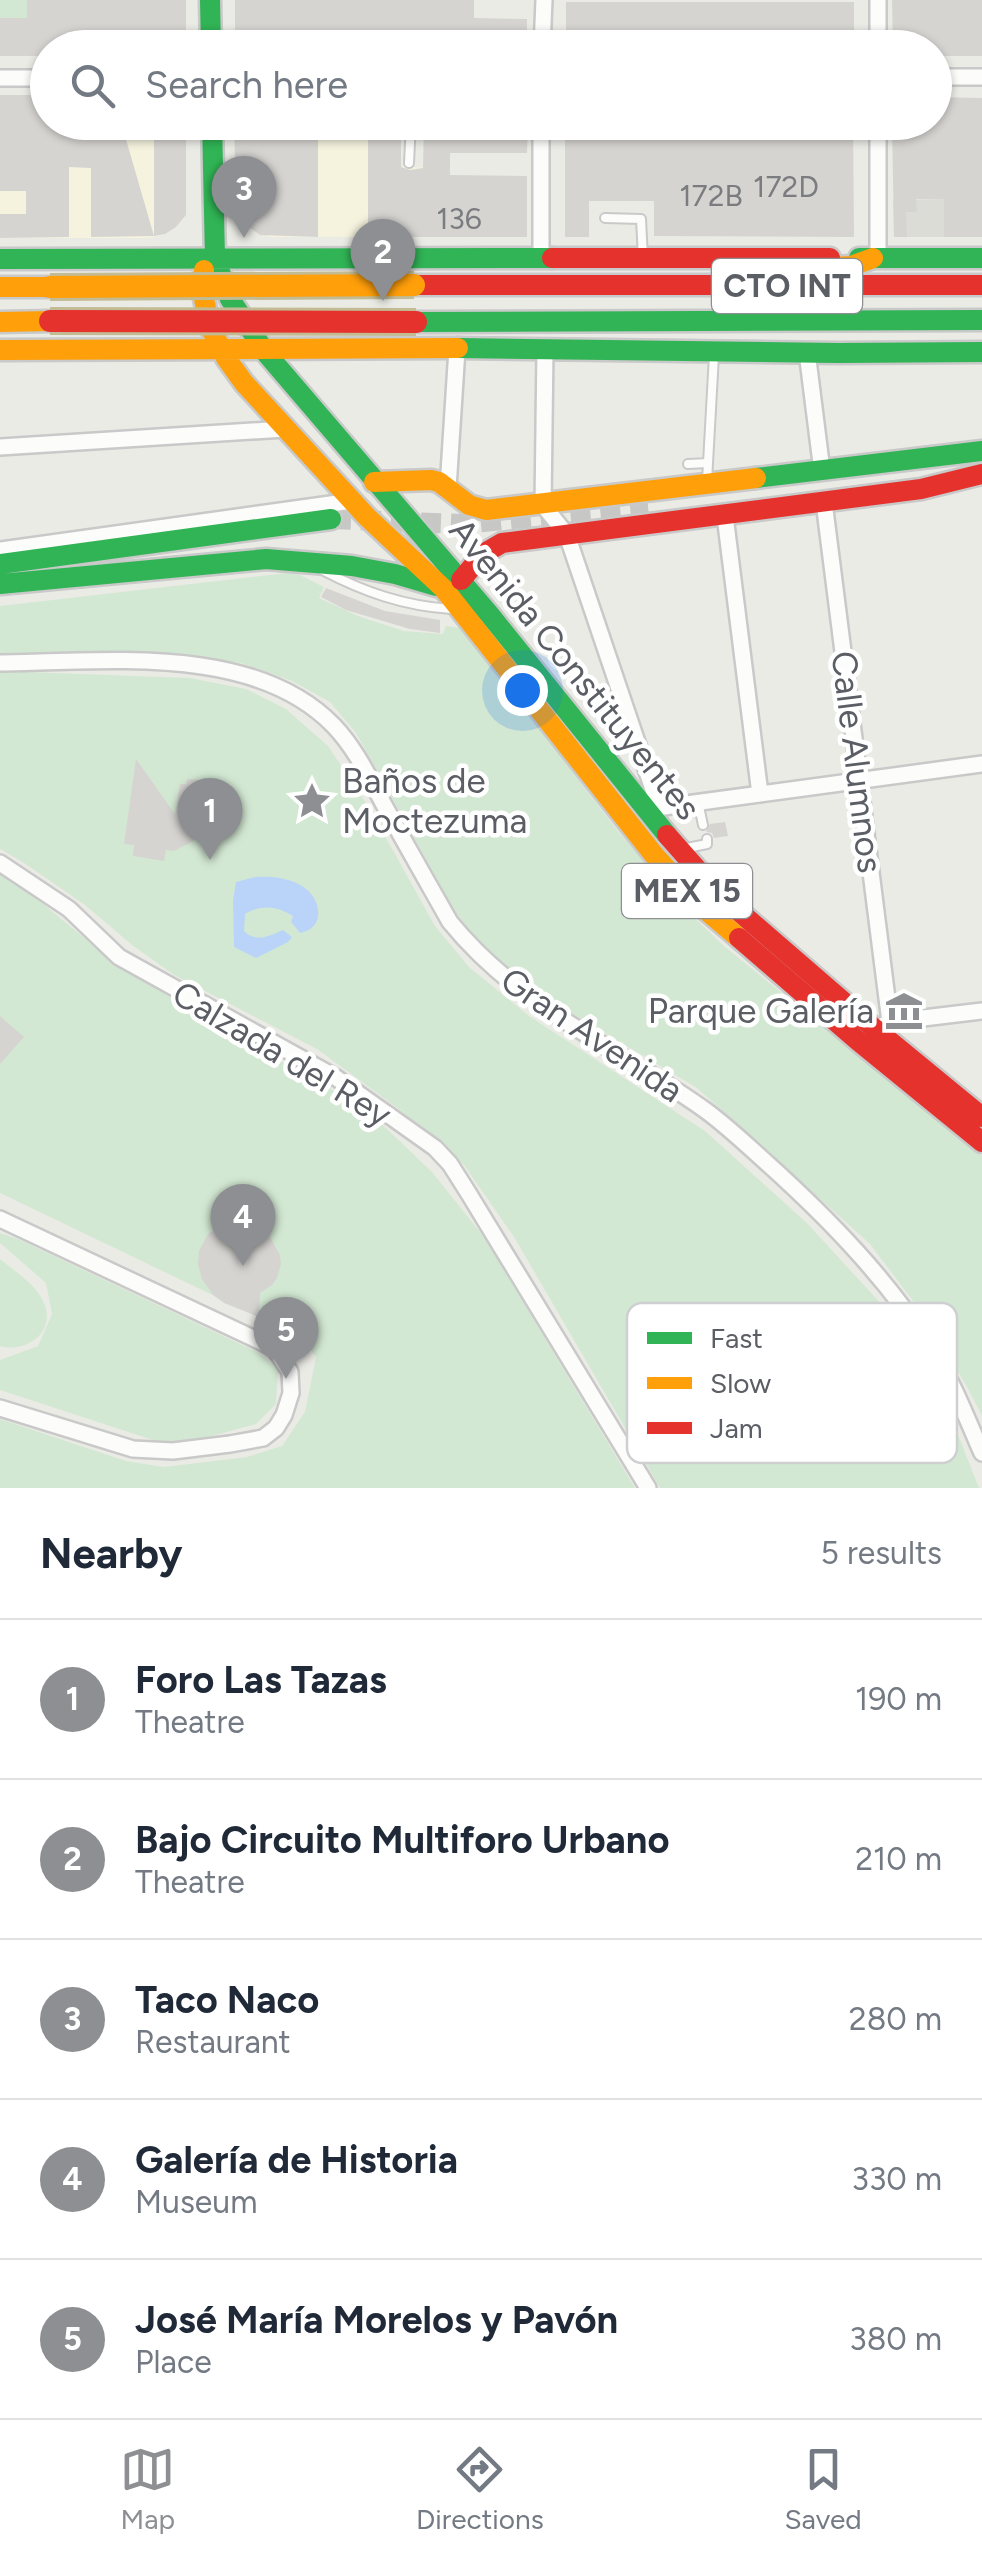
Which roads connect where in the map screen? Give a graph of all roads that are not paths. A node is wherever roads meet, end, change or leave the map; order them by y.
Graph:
1 (210, 0) edge
2 (544, 0) edge
3 (878, 0) edge
4 (211, 30) edge
5 (543, 30) edge
6 (878, 30) edge
7 (952, 77) edge
8 (982, 77) edge
9 (0, 78) edge
10 (30, 78) edge
11 (212, 140) edge
12 (410, 140) edge
13 (541, 140) edge
14 (878, 140) edge
15 (410, 163) dead end
16 (604, 218) dead end
17 (210, 258) junction
18 (392, 258) junction
19 (541, 258) junction
20 (642, 258) junction
21 (876, 258) junction
22 (982, 258) edge
23 (0, 259) edge
24 (982, 285) edge
25 (770, 286) junction
26 (0, 287) edge
27 (982, 320) edge
28 (891, 321) junction
29 (0, 322) edge
30 (982, 337) edge
31 (544, 348) junction
32 (262, 349) junction
33 (457, 349) junction
34 (0, 350) edge
35 (221, 350) junction
36 (391, 350) junction
37 (714, 351) junction
38 (807, 352) junction
39 (982, 352) edge
40 (285, 429) junction
41 (0, 447) edge
42 (982, 451) edge
43 (688, 464) dead end
44 (822, 471) junction
45 (982, 473) edge
46 (708, 474) junction
47 (374, 482) junction
48 (448, 488) junction
49 (610, 497) junction
50 (352, 502) junction
51 (824, 502) junction
52 (544, 505) junction
53 (648, 506) tunnel mouth
54 (725, 516) junction
55 (331, 520) tunnel mouth
56 (570, 535) junction
57 (0, 550) edge
58 (301, 559) junction
59 (0, 564) edge
60 (0, 584) edge
61 (452, 584) junction
62 (461, 609) junction
63 (0, 663) edge
64 (982, 764) edge
65 (859, 780) junction
66 (760, 794) junction
67 (698, 802) junction
68 (652, 808) junction
69 (704, 825) dead end
70 (706, 840) dead end
71 (678, 850) junction
72 (0, 863) edge
73 (982, 1011) edge
74 (874, 1030) junction
75 (982, 1117) edge
76 (982, 1142) edge
77 (0, 1219) edge
78 (900, 1303) edge
79 (957, 1400) edge
80 (0, 1408) edge
81 (627, 1454) edge
82 (982, 1454) edge
83 (633, 1463) edge
84 (648, 1488) edge

1 - 4 main road
2 - 5 street
3 - 6 street
7 - 8 street
9 - 10 street
11 - 17 main road, Avenida Constituyentes
12 - 15 lane
13 - 19 street
14 - 21 street
16 - 20 lane
17 - 18 main road, CTO INT
17 - 23 main road, CTO INT
17 - 32 main road, Avenida Constituyentes / MEX 15
17 - 35 main road, Avenida Constituyentes
18 - 19 main road, CTO INT
18 - 36 main road
19 - 20 main road, CTO INT
20 - 21 main road, CTO INT
21 - 22 main road, CTO INT
21 - 25 main road
24 - 25 main road, CTO INT
25 - 26 main road, CTO INT, bridge
27 - 28 main road, CTO INT
28 - 29 main road, CTO INT, bridge
28 - 30 main road
31 - 33 main road, CTO INT
31 - 37 main road, CTO INT
31 - 52 street
32 - 35 main road, CTO INT
32 - 36 main road, CTO INT
32 - 47 main road, Avenida Constituyentes / MEX 15
33 - 36 main road, CTO INT
33 - 48 street
34 - 35 main road, CTO INT
35 - 40 main road, Avenida Constituyentes / MEX 15
37 - 38 main road, CTO INT
37 - 46 lane
38 - 39 main road, CTO INT
38 - 44 street
40 - 41 street
40 - 50 main road, Avenida Constituyentes / MEX 15
42 - 44 main road
43 - 46 lane
44 - 46 main road
45 - 51 main road
45 - 53 main road
46 - 49 main road
47 - 48 main road
47 - 61 main road, Avenida Constituyentes / MEX 15
48 - 52 main road
49 - 52 main road
49 - 56 main road
50 - 57 street
50 - 61 main road, Avenida Constituyentes / MEX 15
51 - 54 main road
51 - 65 street, Calle Alumnos
52 - 56 street
54 - 56 main road
54 - 66 street
55 - 59 main road
56 - 61 main road
56 - 68 street
58 - 60 main road
58 - 61 main road
58 - 62 lane
61 - 62 main road, Avenida Constituyentes / MEX 15
61 - 68 main road, Avenida Constituyentes / MEX 15
62 - 74 main road, Avenida Constituyentes / MEX 15
63 - 78 street, Gran Avenida
64 - 65 street
65 - 66 street
65 - 74 street, Calle Alumnos
66 - 67 street
67 - 68 street
67 - 69 lane
68 - 71 main road, Avenida Constituyentes / MEX 15
70 - 71 lane
71 - 74 main road, Avenida Constituyentes / MEX 15
72 - 81 street, Calzada del Rey
73 - 74 street
74 - 75 main road, Avenida Constituyentes / MEX 15
74 - 76 main road, Avenida Constituyentes / MEX 15
77 - 80 street
79 - 82 street, Gran Avenida
83 - 84 street, Calzada del Rey

